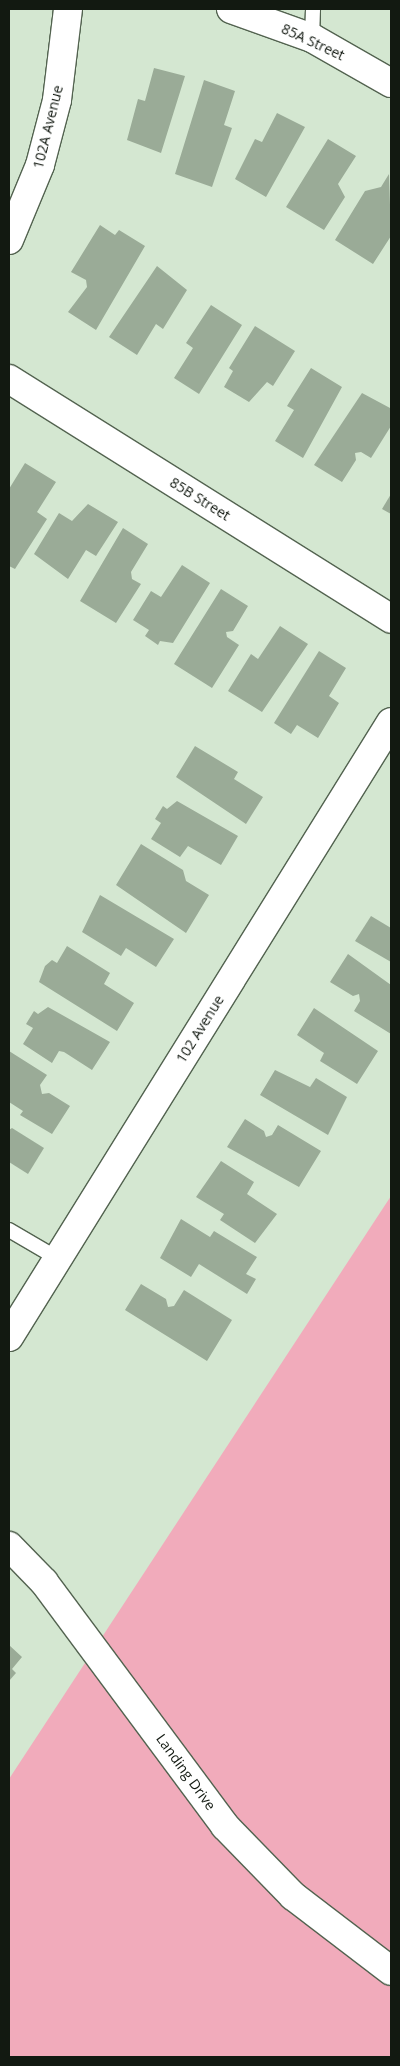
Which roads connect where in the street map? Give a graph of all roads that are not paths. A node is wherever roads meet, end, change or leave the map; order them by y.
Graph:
1 (68, 9) edge
2 (231, 9) edge
3 (313, 9) edge
4 (312, 38) junction
5 (391, 83) edge
6 (9, 240) edge
7 (9, 379) edge
8 (391, 619) edge
9 (391, 722) edge
10 (9, 1230) edge
11 (57, 1258) junction
12 (9, 1337) edge
13 (9, 1546) edge
14 (391, 1971) edge

1 - 6 street, 102A Avenue
2 - 4 street, 85A Street
3 - 4 lane
4 - 5 street, 85A Street
7 - 8 street, 85B Street
9 - 11 street, 102 Avenue
10 - 11 lane
11 - 12 street, 102 Avenue
13 - 14 street, Landing Drive

